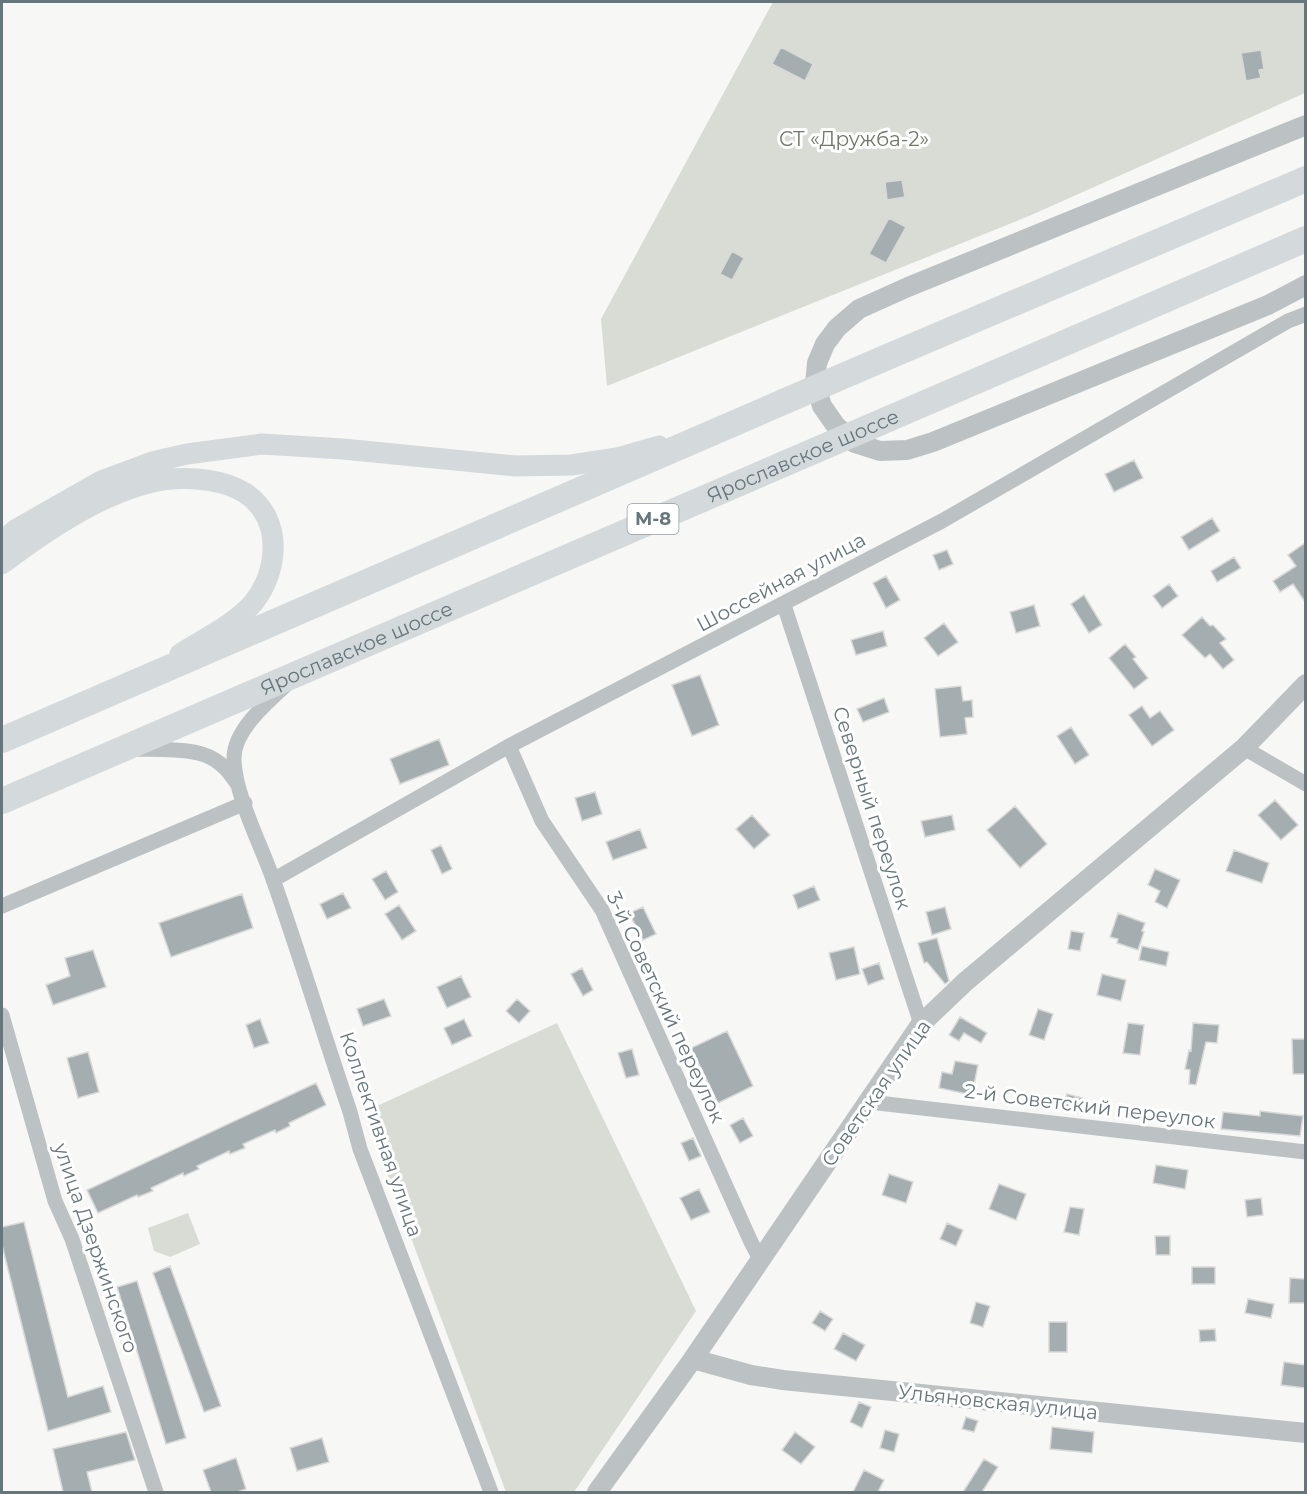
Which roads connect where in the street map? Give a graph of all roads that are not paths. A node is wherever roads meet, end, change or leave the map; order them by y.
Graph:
1 (1305, 124) edge
2 (1305, 165) edge
3 (1305, 179) edge
4 (1249, 203) junction
5 (1305, 240) edge
6 (1305, 285) edge
7 (1305, 314) edge
8 (728, 426) junction
9 (2, 542) edge
10 (2, 564) edge
11 (784, 605) junction
12 (300, 672) junction
13 (137, 682) junction
14 (1305, 684) edge
15 (2, 740) edge
16 (509, 746) junction
17 (1244, 748) junction
18 (122, 749) junction
19 (1305, 784) edge
20 (239, 786) junction
21 (2, 801) edge
22 (244, 803) junction
23 (273, 880) junction
24 (2, 906) edge
25 (2, 1015) edge
26 (921, 1024) junction
27 (869, 1102) junction
28 (1305, 1152) edge
29 (760, 1259) junction
30 (693, 1359) junction
31 (1305, 1433) edge
32 (156, 1492) edge
33 (491, 1492) edge
34 (597, 1492) edge

1 - 6 street
2 - 4 street
3 - 4 highway
4 - 8 highway
5 - 12 highway, Ярославское шоссе / М-8
7 - 11 street, Шоссейная улица
8 - 9 main road
8 - 13 highway
10 - 13 main road
11 - 16 street, Шоссейная улица
11 - 26 street, Северный переулок
12 - 18 highway, Ярославское шоссе / М-8
12 - 20 street, Коллективная улица
13 - 15 highway
14 - 17 street, Советская улица
16 - 23 street, Шоссейная улица
16 - 29 street, 3-й Советский переулок
17 - 19 street
17 - 26 street, Советская улица
18 - 20 street, Коллективная улица
18 - 21 highway, Ярославское шоссе / М-8
20 - 22 street, Коллективная улица
22 - 23 street, Коллективная улица
22 - 24 street
23 - 33 street, Коллективная улица
25 - 32 street, улица Дзержинского
26 - 27 street, Советская улица
27 - 28 street, 2-й Советский переулок
27 - 29 street, Советская улица
29 - 30 street, Советская улица
30 - 31 street, Ульяновская улица
30 - 34 street, Советская улица

